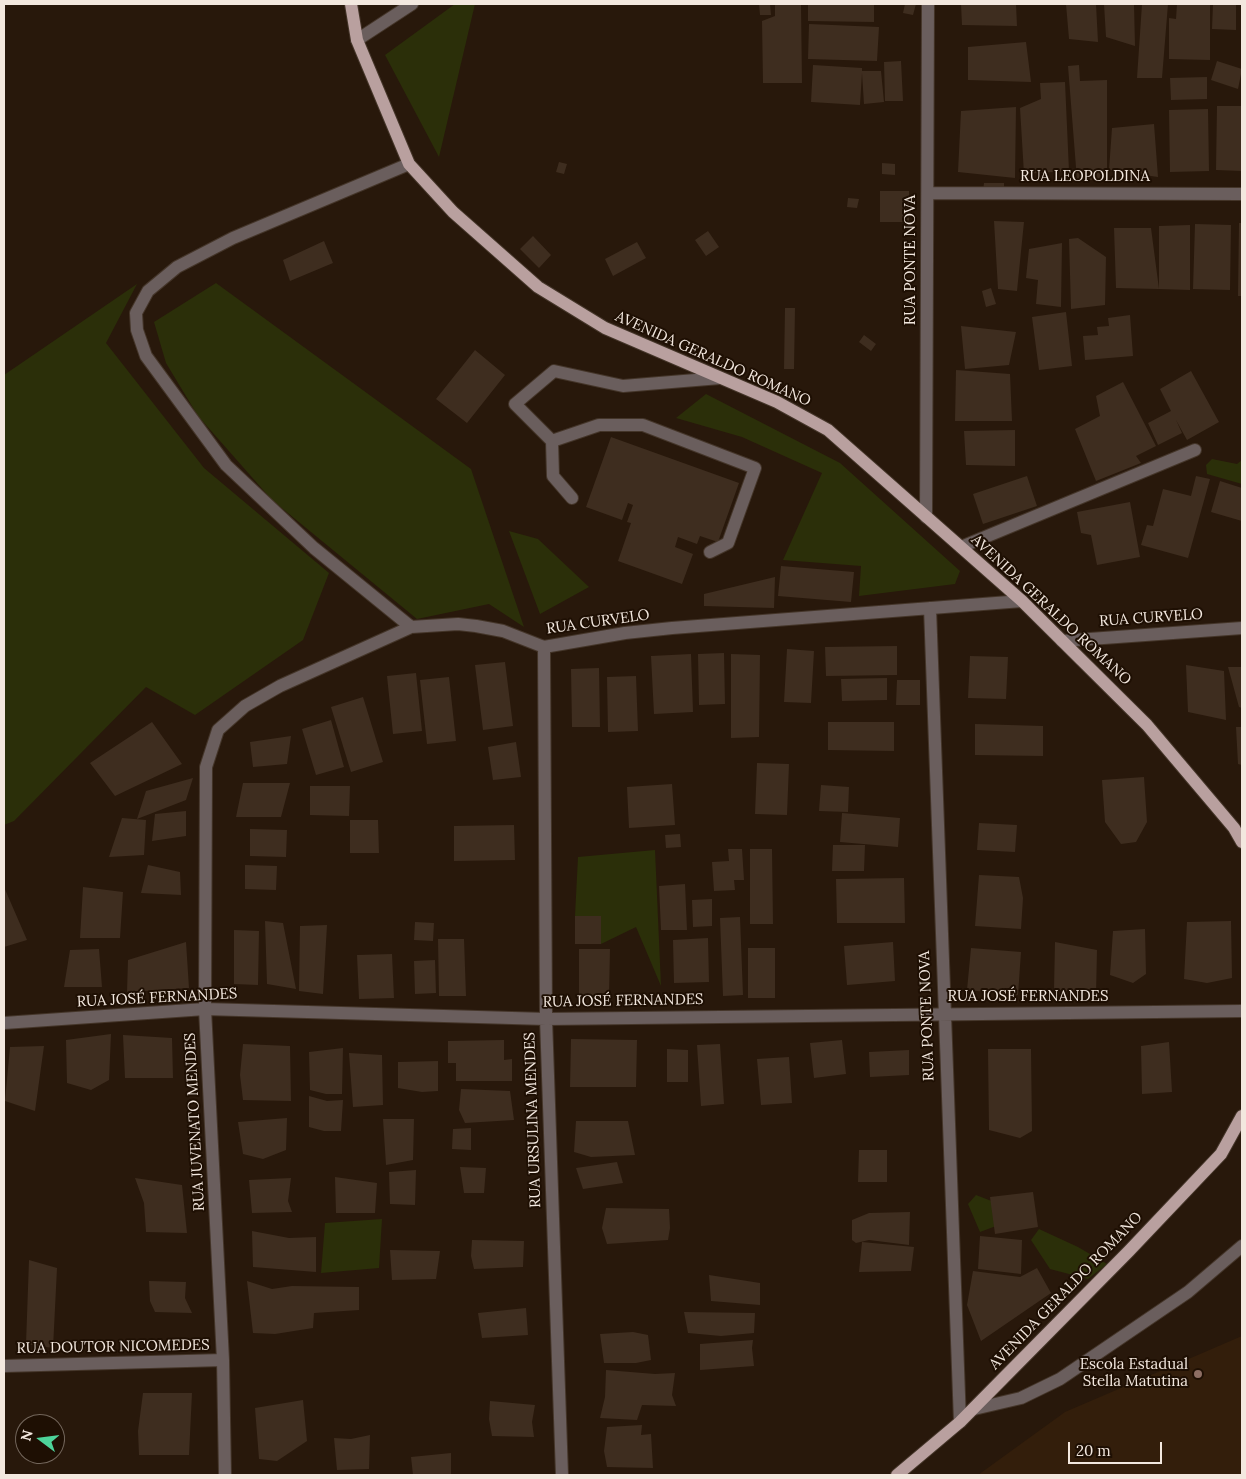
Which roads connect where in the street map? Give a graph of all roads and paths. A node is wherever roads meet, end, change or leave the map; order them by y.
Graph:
1 (351, 4) edge
2 (412, 4) edge
3 (928, 4) edge
4 (357, 40) junction
5 (409, 164) junction
6 (928, 193) junction
7 (1242, 194) edge
8 (720, 378) junction
9 (552, 440) junction
10 (1195, 450) dead end
11 (572, 498) dead end
12 (926, 517) junction
13 (960, 547) junction
14 (710, 552) dead end
15 (1022, 601) junction
16 (930, 608) junction
17 (411, 627) junction
18 (1242, 628) edge
19 (1062, 641) junction
20 (544, 647) junction
21 (206, 767) joint
22 (1242, 842) edge
23 (205, 1009) junction
24 (1242, 1012) edge
25 (943, 1013) junction
26 (546, 1019) junction
27 (4, 1023) edge
28 (1242, 1116) edge
29 (1242, 1246) edge
30 (223, 1360) junction
31 (4, 1366) edge
32 (974, 1409) junction
33 (960, 1422) junction
34 (562, 1474) edge
35 (225, 1475) edge
36 (898, 1475) edge

1 - 4 main road, AVENIDA GERALDO ROMANO
2 - 4 street
3 - 6 street, RUA PONTE NOVA
4 - 5 main road, AVENIDA GERALDO ROMANO
5 - 8 main road, AVENIDA GERALDO ROMANO
5 - 17 street
6 - 7 street, RUA LEOPOLDINA
6 - 12 street, RUA PONTE NOVA
8 - 9 street
8 - 12 main road, AVENIDA GERALDO ROMANO
9 - 11 street
9 - 14 street
10 - 13 street
12 - 13 main road, AVENIDA GERALDO ROMANO
13 - 15 main road, AVENIDA GERALDO ROMANO
15 - 16 street, RUA CURVELO
15 - 19 main road, AVENIDA GERALDO ROMANO
16 - 20 street, RUA CURVELO
16 - 25 street, RUA PONTE NOVA
17 - 20 street, RUA CURVELO
17 - 21 street, RUA CURVELO
18 - 19 street, RUA CURVELO
19 - 22 main road, AVENIDA GERALDO ROMANO
20 - 26 street, RUA URSULINA MENDES
21 - 23 street, RUA JUVENATO MENDES
23 - 26 street, RUA JOSÉ FERNANDES
23 - 27 street, RUA JOSÉ FERNANDES
23 - 30 street, RUA JUVENATO MENDES
24 - 25 street, RUA JOSÉ FERNANDES
25 - 26 street, RUA JOSÉ FERNANDES
25 - 33 street, RUA PONTE NOVA
26 - 34 street, RUA URSULINA MENDES
28 - 32 main road, AVENIDA GERALDO ROMANO
29 - 32 street
30 - 31 street, RUA DOUTOR NICOMEDES
30 - 35 street, RUA JUVENATO MENDES
32 - 33 main road, AVENIDA GERALDO ROMANO
33 - 36 main road, AVENIDA GERALDO ROMANO

